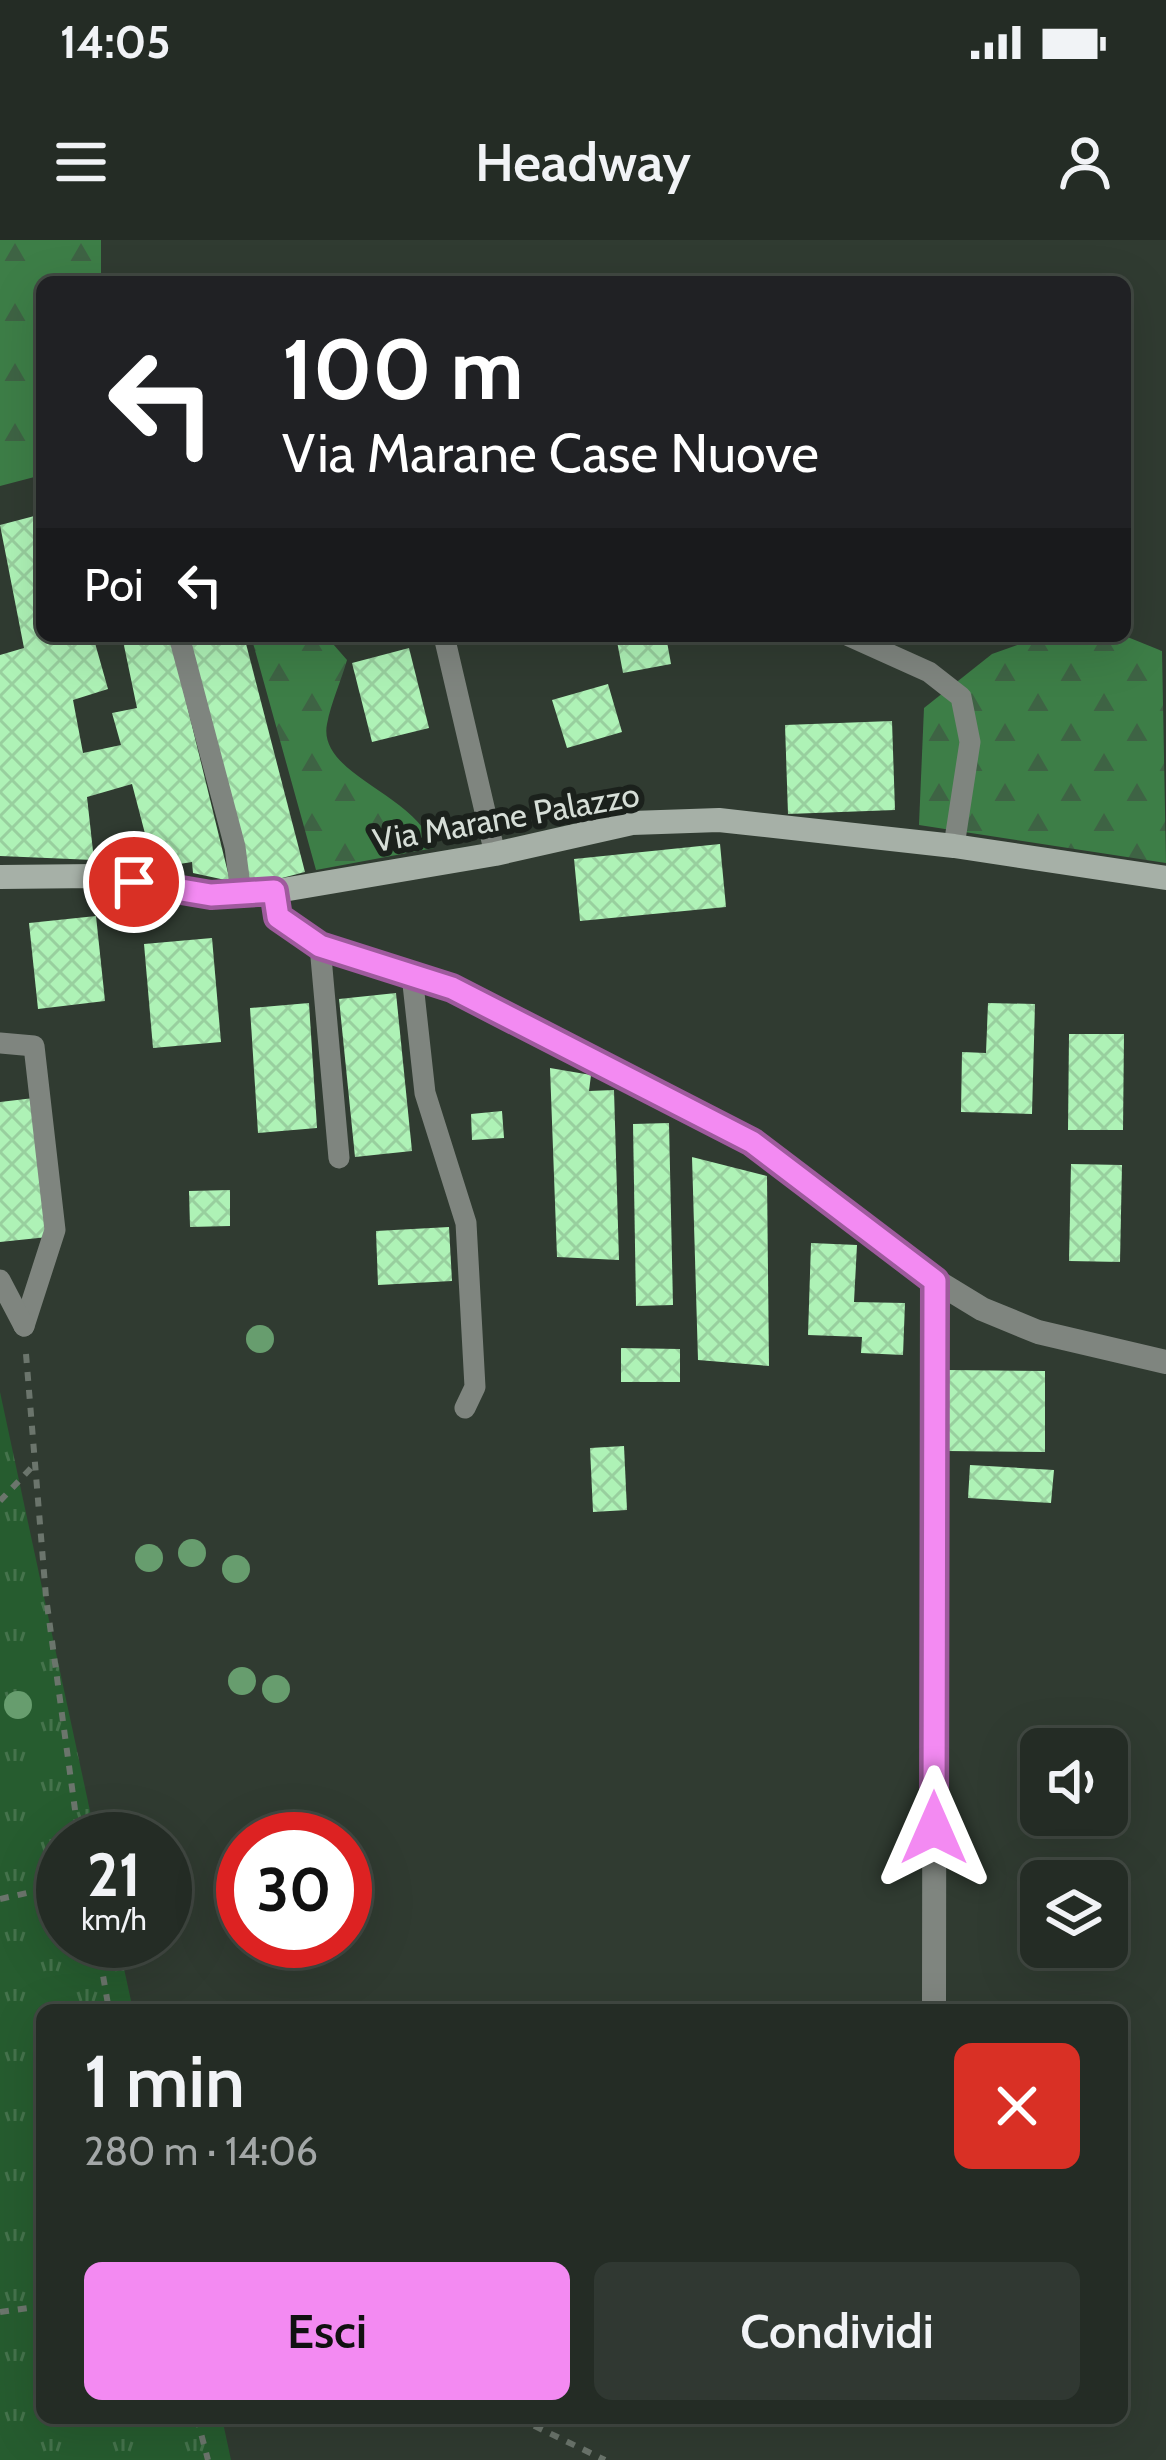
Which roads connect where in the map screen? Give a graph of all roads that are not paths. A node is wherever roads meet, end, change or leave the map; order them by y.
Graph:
1 (181, 642) edge
2 (445, 642) edge
3 (862, 642) edge
4 (954, 846) junction
5 (496, 854) junction
6 (0, 877) edge
7 (1166, 878) edge
8 (274, 891) junction
9 (241, 893) junction
10 (320, 946) junction
11 (412, 975) junction
12 (0, 1043) edge
13 (339, 1158) dead end
14 (0, 1280) edge
15 (935, 1281) junction
16 (1166, 1362) edge
17 (465, 1408) dead end
18 (934, 2004) edge

1 - 9 lane
2 - 5 lane
3 - 4 lane
4 - 5 main road, Via Marane Palazzo
4 - 7 main road, Via Marane Palazzo
5 - 8 main road, Via Marane Palazzo
6 - 9 main road, Via Marane Palazzo
8 - 9 main road, Via Marane Palazzo
8 - 10 street
10 - 11 street
10 - 13 lane
11 - 15 street
11 - 17 lane
12 - 14 lane
15 - 16 street
15 - 18 street

